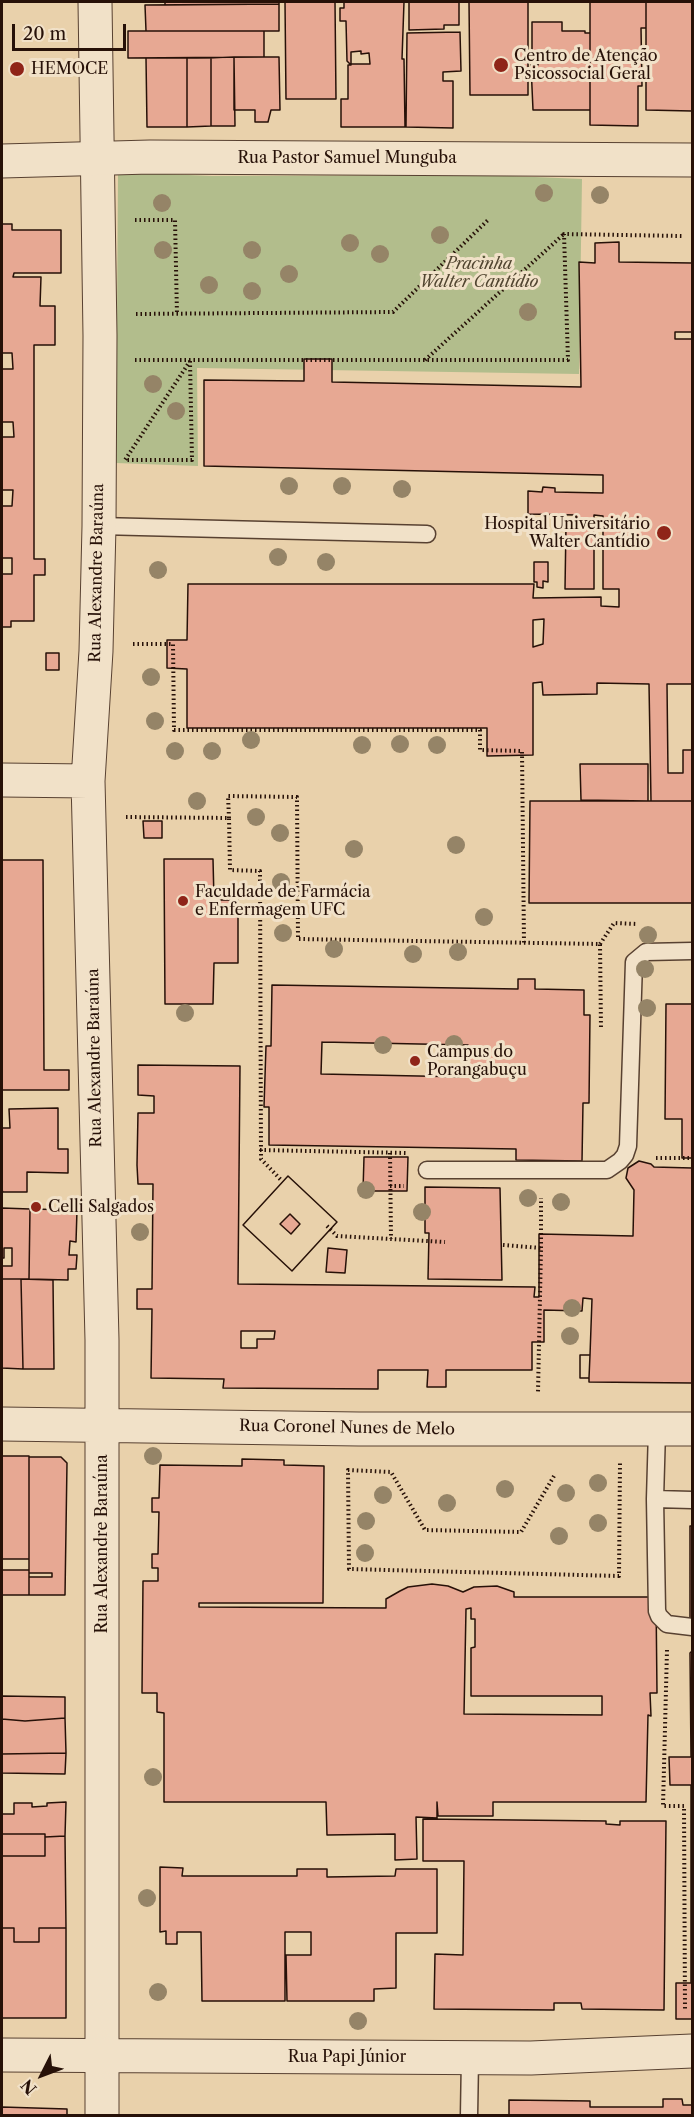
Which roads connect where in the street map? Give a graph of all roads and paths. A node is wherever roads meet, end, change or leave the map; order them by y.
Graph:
1 (95, 2) edge
2 (98, 159) junction
3 (693, 160) edge
4 (2, 161) edge
5 (489, 220) dead end
6 (99, 221) junction
7 (564, 234) junction
8 (682, 236) dead end
9 (126, 314) dead end
10 (177, 315) junction
11 (99, 359) junction
12 (425, 360) junction
13 (190, 361) junction
14 (99, 526) junction
15 (427, 534) dead end
16 (127, 644) dead end
17 (2, 780) edge
18 (88, 781) junction
19 (126, 817) dead end
20 (229, 818) junction
21 (524, 944) junction
22 (693, 951) edge
23 (601, 1039) dead end
24 (261, 1150) junction
25 (390, 1153) junction
26 (413, 1153) dead end
27 (647, 1158) dead end
28 (693, 1158) edge
29 (427, 1170) dead end
30 (282, 1180) dead end
31 (390, 1186) junction
32 (413, 1186) dead end
33 (327, 1226) dead end
34 (391, 1239) junction
35 (445, 1242) dead end
36 (503, 1245) dead end
37 (538, 1400) dead end
38 (2, 1424) edge
39 (102, 1425) junction
40 (693, 1429) edge
41 (657, 1430) junction
42 (620, 1463) dead end
43 (554, 1476) dead end
44 (655, 1499) junction
45 (693, 1500) edge
46 (668, 1624) junction
47 (693, 1627) edge
48 (685, 2009) dead end
49 (693, 2051) edge
50 (2, 2055) edge
51 (102, 2056) junction
52 (470, 2058) junction
53 (102, 2115) edge
54 (469, 2115) edge

1 - 2 street, Rua Alexandre Baraúna
2 - 3 street, Rua Pastor Samuel Munguba
2 - 4 street, Rua Pastor Samuel Munguba
2 - 6 street, Rua Alexandre Baraúna
5 - 10 path
6 - 10 path
6 - 11 street, Rua Alexandre Baraúna
7 - 8 path
7 - 12 path
7 - 12 path
9 - 10 path
11 - 13 path
11 - 14 street, Rua Alexandre Baraúna
12 - 13 path
13 - 13 path
14 - 15 lane
14 - 18 street, Rua Alexandre Baraúna
16 - 21 path
17 - 18 street
18 - 39 street, Rua Alexandre Baraúna
19 - 20 path
20 - 21 path
20 - 24 path
21 - 23 path
22 - 29 lane
24 - 25 path
24 - 30 path
25 - 26 path
25 - 31 path
27 - 28 path
31 - 32 path
31 - 34 path
33 - 34 path
34 - 35 path
36 - 37 path
38 - 39 street, Rua Coronel Nunes de Melo
39 - 41 street, Rua Coronel Nunes de Melo
39 - 51 street, Rua Alexandre Baraúna
40 - 41 street, Rua Coronel Nunes de Melo
41 - 44 lane
42 - 43 path
44 - 45 lane
44 - 46 lane
46 - 47 lane
46 - 48 path
49 - 52 street, Rua Papi Júnior
50 - 51 street, Rua Papi Júnior
51 - 52 street, Rua Papi Júnior
51 - 53 street, Rua Alexandre Baraúna
52 - 54 lane

